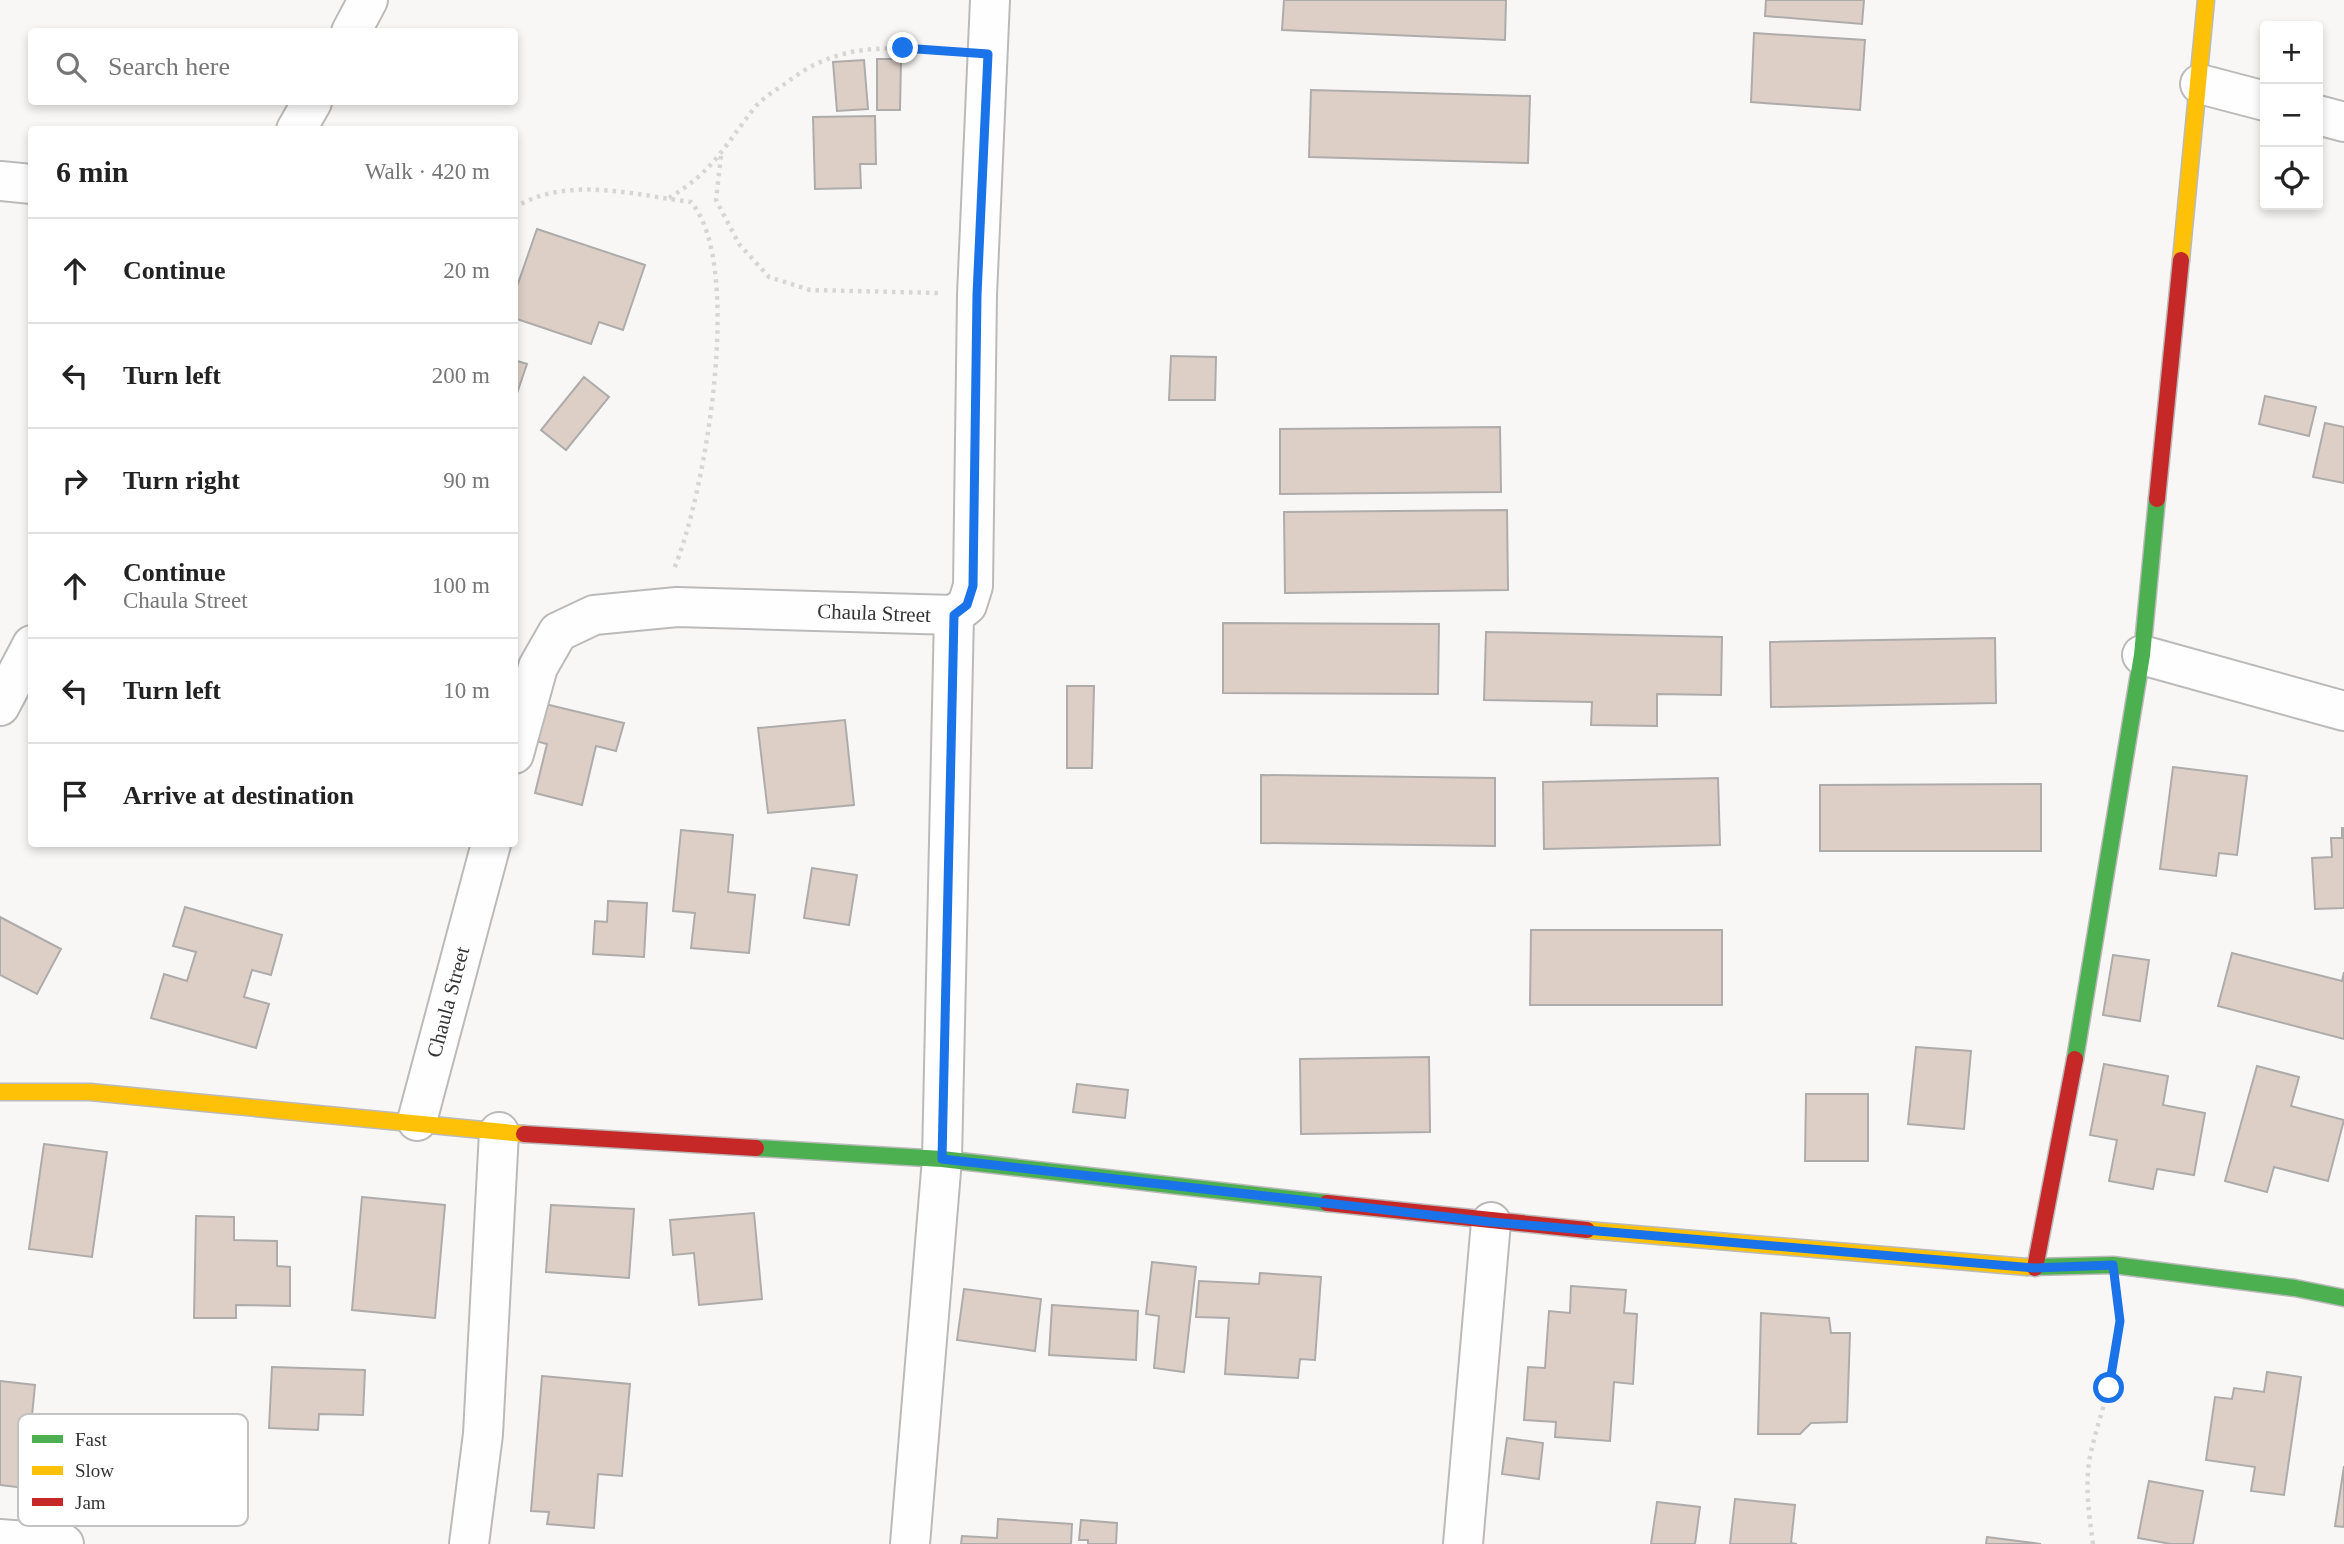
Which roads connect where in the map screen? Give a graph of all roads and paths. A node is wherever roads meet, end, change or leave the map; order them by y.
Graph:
1 (369, 0) edge
2 (990, 0) edge
3 (2206, 0) edge
4 (353, 28) edge
5 (988, 54) junction
6 (2200, 84) junction
7 (2260, 100) edge
8 (310, 105) edge
9 (2323, 116) edge
10 (2344, 122) edge
11 (298, 126) edge
12 (721, 155) junction
13 (0, 181) edge
14 (28, 184) edge
15 (668, 199) junction
16 (518, 206) edge
17 (977, 295) junction
18 (657, 609) junction
19 (954, 615) junction
20 (28, 653) edge
21 (2142, 655) junction
22 (0, 706) edge
23 (2344, 711) edge
24 (518, 740) edge
25 (490, 847) edge
26 (0, 1092) edge
27 (416, 1121) junction
28 (499, 1132) junction
29 (942, 1159) junction
30 (1491, 1222) junction
31 (2113, 1265) junction
32 (2035, 1268) junction
33 (2344, 1298) edge
34 (0, 1539) edge
35 (64, 1544) edge
36 (469, 1544) edge
37 (910, 1544) edge
38 (1463, 1544) edge
39 (2092, 1544) edge

1 - 4 street
2 - 5 street, Chaula Street
3 - 6 street
5 - 12 path
5 - 17 street, Chaula Street
6 - 7 street
6 - 21 street
8 - 11 street
9 - 10 street
12 - 15 path
12 - 17 path
13 - 14 street
15 - 16 path
15 - 18 path
17 - 19 street, Chaula Street
18 - 19 street, Chaula Street
18 - 24 street, Chaula Street
19 - 29 street
20 - 22 street
21 - 23 street
21 - 32 street
25 - 27 street, Chaula Street
26 - 27 street
27 - 28 street
28 - 29 street
28 - 36 street
29 - 30 street
29 - 37 street
30 - 32 street
30 - 38 street
31 - 32 street
31 - 33 street
31 - 39 path
34 - 35 street

